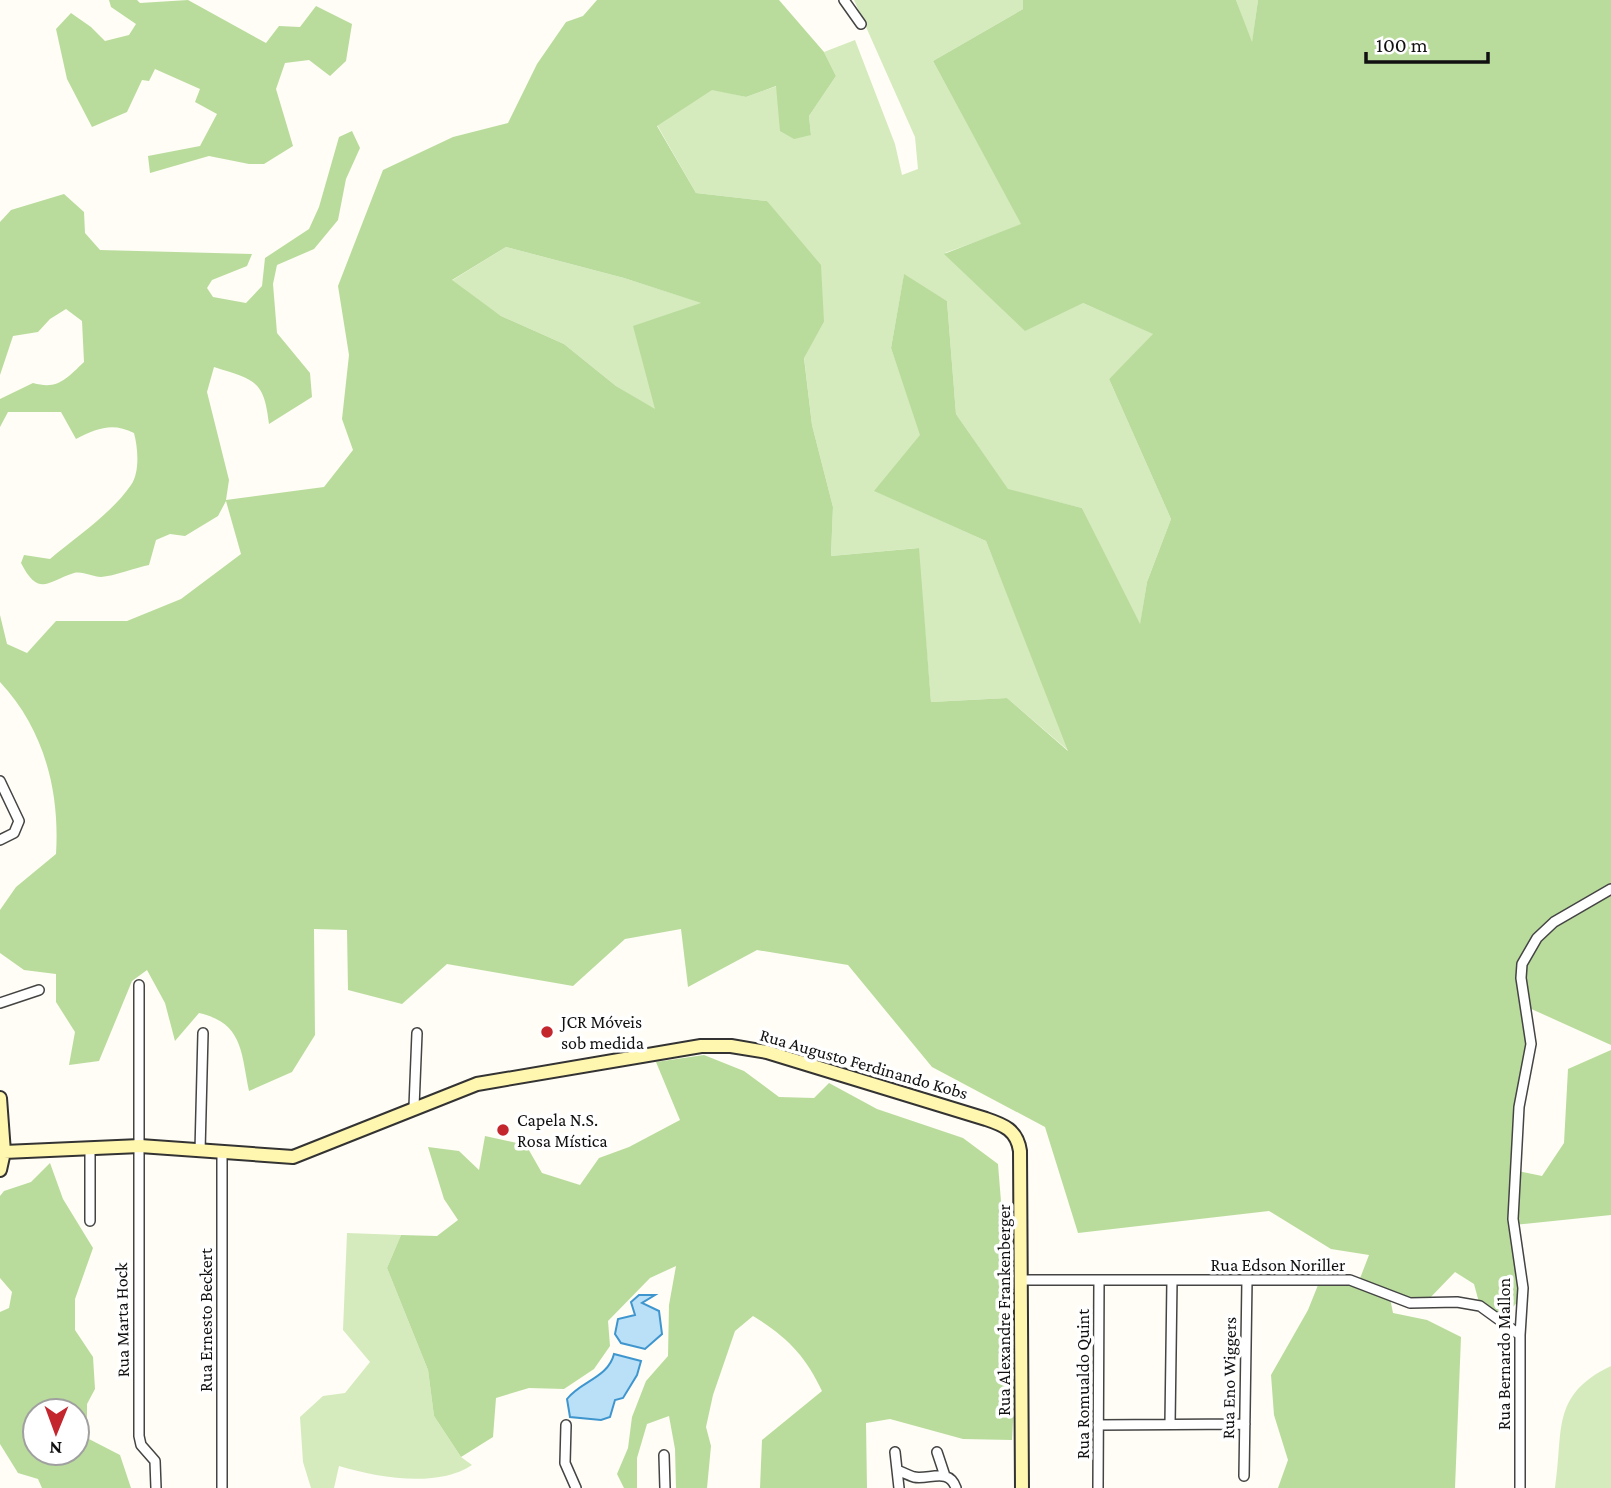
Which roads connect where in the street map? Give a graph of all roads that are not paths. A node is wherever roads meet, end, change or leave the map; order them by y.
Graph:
1 (844, 0) edge
2 (861, 24) dead end
3 (0, 781) edge
4 (0, 840) edge
5 (1611, 889) edge
6 (139, 985) dead end
7 (39, 990) dead end
8 (0, 1003) edge
9 (203, 1033) dead end
10 (417, 1033) dead end
11 (0, 1098) edge
12 (414, 1108) junction
13 (1014, 1133) joint
14 (140, 1146) junction
15 (90, 1148) junction
16 (200, 1150) junction
17 (4, 1152) junction
18 (222, 1152) junction
19 (0, 1170) edge
20 (90, 1221) dead end
21 (1021, 1280) junction
22 (1099, 1280) junction
23 (1172, 1280) junction
24 (1247, 1280) junction
25 (1520, 1335) junction
26 (566, 1424) dead end
27 (1170, 1424) junction
28 (1245, 1424) junction
29 (1098, 1425) junction
30 (895, 1452) dead end
31 (937, 1452) dead end
32 (664, 1455) dead end
33 (897, 1469) junction
34 (945, 1476) junction
35 (1244, 1476) dead end
36 (156, 1488) edge
37 (222, 1488) edge
38 (576, 1488) edge
39 (665, 1488) edge
40 (899, 1488) edge
41 (956, 1488) edge
42 (1022, 1488) edge
43 (1098, 1488) edge
44 (1520, 1488) edge

1 - 2 street
3 - 4 street
5 - 25 street, Rua Bernardo Mallon
6 - 14 street, Rua Marta Hock
7 - 8 street
9 - 16 street
10 - 12 street
11 - 17 street
12 - 13 street, Rua Augusto Ferdinando Kobs
12 - 18 street, Rua Augusto Ferdinando Kobs
13 - 21 street, Rua Alexandre Frankenberger
14 - 15 street, Rua Augusto Ferdinando Kobs
14 - 16 street, Rua Augusto Ferdinando Kobs
14 - 36 street, Rua Marta Hock
15 - 17 street, Rua Augusto Ferdinando Kobs
15 - 20 street
16 - 18 street, Rua Augusto Ferdinando Kobs
17 - 19 street
18 - 37 street, Rua Ernesto Beckert
21 - 22 street, Rua Edson Noriller
21 - 42 street, Rua Alexandre Frankenberger
22 - 23 street, Rua Edson Noriller
22 - 29 street, Rua Romualdo Quint
23 - 24 street, Rua Edson Noriller
23 - 27 street
24 - 25 street, Rua Edson Noriller
24 - 28 street, Rua Eno Wiggers
25 - 44 street, Rua Bernardo Mallon
26 - 38 street
27 - 28 street
27 - 29 street
28 - 35 street, Rua Eno Wiggers
29 - 43 street, Rua Romualdo Quint
30 - 33 street
31 - 34 street
32 - 39 street
33 - 34 street
33 - 40 street
34 - 41 street

